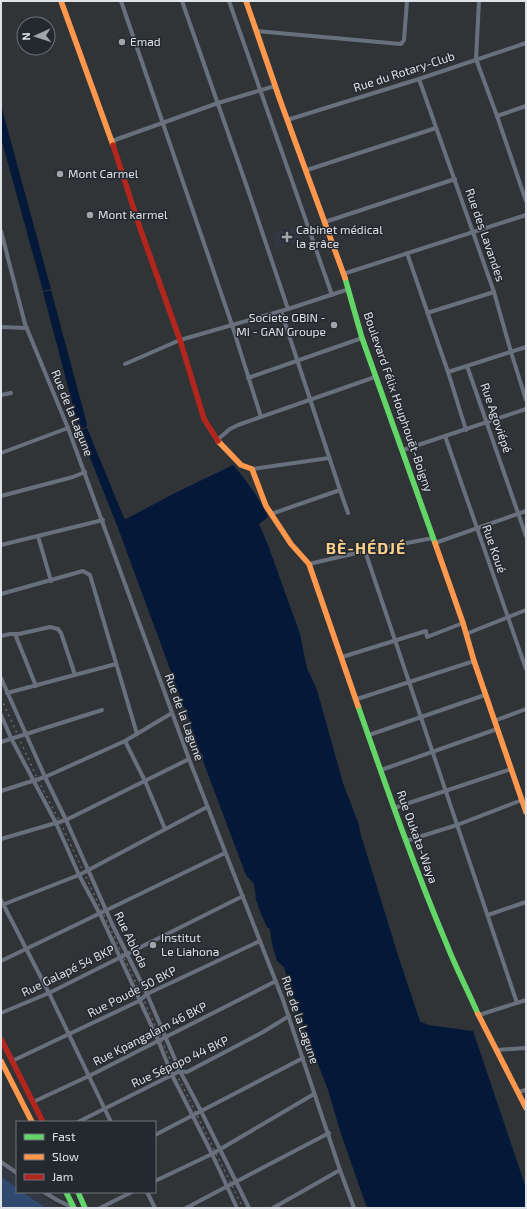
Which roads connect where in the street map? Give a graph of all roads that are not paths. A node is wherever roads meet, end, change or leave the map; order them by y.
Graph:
1 (61, 1) edge
2 (121, 1) edge
3 (182, 1) edge
4 (229, 1) edge
5 (246, 1) edge
6 (407, 1) edge
7 (479, 1) edge
8 (256, 31) junction
9 (526, 43) edge
10 (476, 59) junction
11 (418, 79) junction
12 (275, 86) junction
13 (260, 90) junction
14 (218, 103) junction
15 (526, 106) edge
16 (497, 116) junction
17 (287, 120) junction
18 (163, 123) junction
19 (436, 128) junction
20 (112, 141) junction
21 (307, 170) junction
22 (455, 179) junction
23 (526, 201) edge
24 (526, 214) edge
25 (325, 222) junction
26 (1, 232) edge
27 (474, 232) junction
28 (2, 242) edge
29 (407, 253) junction
30 (343, 274) junction
31 (349, 289) junction
32 (494, 292) junction
33 (332, 295) junction
34 (288, 309) junction
35 (281, 311) junction
36 (427, 313) junction
37 (232, 325) junction
38 (1, 327) edge
39 (27, 328) junction
40 (362, 338) junction
41 (180, 340) junction
42 (526, 347) edge
43 (511, 352) junction
44 (297, 361) junction
45 (125, 364) dead end
46 (467, 366) junction
47 (448, 372) junction
48 (375, 377) junction
49 (248, 378) junction
50 (11, 393) dead end
51 (1, 395) edge
52 (311, 400) junction
53 (526, 400) edge
54 (526, 409) edge
55 (261, 417) junction
56 (486, 422) junction
57 (68, 428) junction
58 (466, 430) junction
59 (445, 436) junction
60 (217, 440) junction
61 (403, 450) junction
62 (1, 452) edge
63 (329, 458) junction
64 (252, 469) junction
65 (85, 472) junction
66 (340, 490) junction
67 (1, 496) edge
68 (526, 511) edge
69 (348, 513) dead end
70 (518, 513) junction
71 (271, 514) junction
72 (103, 520) junction
73 (476, 528) junction
74 (38, 536) junction
75 (526, 536) edge
76 (434, 540) junction
77 (1, 545) edge
78 (365, 551) junction
79 (309, 564) junction
80 (51, 580) junction
81 (1, 594) edge
82 (526, 610) edge
83 (508, 617) junction
84 (463, 623) junction
85 (15, 634) junction
86 (466, 634) junction
87 (1, 636) edge
88 (395, 641) junction
89 (342, 657) junction
90 (474, 661) junction
91 (116, 664) junction
92 (526, 669) edge
93 (75, 676) junction
94 (1, 678) edge
95 (409, 682) junction
96 (36, 686) junction
97 (7, 693) junction
98 (485, 695) junction
99 (357, 700) junction
100 (526, 709) edge
101 (102, 710) dead end
102 (172, 713) junction
103 (1, 715) edge
104 (421, 717) junction
105 (494, 721) junction
106 (497, 729) junction
107 (25, 733) junction
108 (137, 734) junction
109 (369, 735) junction
110 (11, 738) junction
111 (125, 740) junction
112 (1, 742) edge
113 (432, 752) junction
114 (189, 759) junction
115 (510, 769) junction
116 (381, 770) junction
117 (45, 778) junction
118 (145, 781) junction
119 (34, 782) junction
120 (1, 791) edge
121 (446, 791) junction
122 (522, 800) junction
123 (207, 807) junction
124 (394, 808) junction
125 (526, 809) edge
126 (66, 820) junction
127 (56, 823) junction
128 (457, 825) junction
129 (165, 829) junction
130 (1, 839) edge
131 (406, 841) junction
132 (225, 853) junction
133 (88, 870) junction
134 (80, 875) junction
135 (243, 896) junction
136 (1, 900) edge
137 (526, 902) edge
138 (2, 906) edge
139 (106, 911) junction
140 (100, 914) junction
141 (488, 915) junction
142 (260, 941) junction
143 (26, 948) junction
144 (127, 953) junction
145 (119, 958) junction
146 (1, 961) edge
147 (276, 981) junction
148 (48, 993) junction
149 (147, 994) junction
150 (526, 1000) edge
151 (139, 1001) junction
152 (517, 1003) junction
153 (1, 1013) edge
154 (479, 1015) junction
155 (289, 1016) junction
156 (68, 1035) junction
157 (165, 1036) junction
158 (1, 1039) edge
159 (158, 1040) junction
160 (526, 1048) edge
161 (497, 1050) junction
162 (303, 1058) junction
163 (1, 1061) edge
164 (12, 1061) junction
165 (180, 1071) junction
166 (172, 1075) junction
167 (89, 1076) junction
168 (526, 1090) edge
169 (518, 1092) junction
170 (314, 1094) junction
171 (33, 1102) junction
172 (526, 1108) edge
173 (105, 1109) junction
174 (201, 1111) junction
175 (193, 1116) junction
176 (31, 1121) edge
177 (42, 1121) edge
178 (80, 1121) edge
179 (111, 1121) edge
180 (329, 1133) junction
181 (156, 1134) edge
182 (220, 1148) junction
183 (212, 1154) junction
184 (1, 1162) edge
185 (340, 1170) junction
186 (16, 1172) edge
187 (156, 1181) edge
188 (235, 1181) junction
189 (227, 1187) junction
190 (46, 1193) edge
191 (66, 1193) edge
192 (78, 1193) edge
193 (130, 1193) edge
194 (148, 1193) edge
195 (74, 1208) edge
196 (85, 1208) edge
197 (100, 1208) edge
198 (155, 1208) edge
199 (186, 1208) edge
200 (237, 1208) edge
201 (249, 1208) edge
202 (274, 1208) edge
203 (354, 1208) edge

1 - 20 street
2 - 18 street
3 - 14 street
4 - 13 street
5 - 8 street, Boulevard Félix Houphouët-Boigny
6 - 8 street
7 - 10 street
8 - 12 street, Boulevard Félix Houphouët-Boigny
9 - 10 street, Rue du Rotary-Club
10 - 11 street, Rue du Rotary-Club
10 - 16 street
11 - 17 street, Rue du Rotary-Club
11 - 19 street, Rue des Lavandes
12 - 13 street
12 - 17 street, Boulevard Félix Houphouët-Boigny
13 - 14 street
13 - 33 street
14 - 18 street
14 - 34 street
15 - 16 street
16 - 23 street
17 - 21 street, Boulevard Félix Houphouët-Boigny
18 - 20 street
18 - 37 street
19 - 21 street
19 - 22 street, Rue des Lavandes
20 - 41 street
21 - 25 street, Boulevard Félix Houphouët-Boigny
22 - 25 street
22 - 27 street, Rue des Lavandes
24 - 27 street
25 - 30 street, Boulevard Félix Houphouët-Boigny
26 - 28 street, Rue de la Lagune
27 - 29 street
27 - 32 street, Rue des Lavandes
28 - 39 street, Rue de la Lagune
29 - 30 street
29 - 36 street
30 - 31 street, Boulevard Félix Houphouët-Boigny
31 - 33 street
31 - 40 street, Boulevard Félix Houphouët-Boigny
32 - 36 street
32 - 43 street, Rue des Lavandes
33 - 34 street
34 - 35 street
35 - 37 street
35 - 44 street
36 - 47 street
37 - 41 street
37 - 49 street
38 - 39 street
39 - 57 street, Rue de la Lagune
40 - 44 street
40 - 48 street, Boulevard Félix Houphouët-Boigny
41 - 45 street
41 - 60 street
42 - 43 street
43 - 46 street
43 - 53 street, Rue des Lavandes
44 - 49 street
44 - 52 street
46 - 47 street
46 - 56 street, Rue Agoviépé
47 - 58 street
48 - 52 street
48 - 61 street, Boulevard Félix Houphouët-Boigny
49 - 55 street
50 - 51 street
52 - 55 street
52 - 63 street
54 - 56 street
55 - 60 street
56 - 58 street
56 - 70 street, Rue Agoviépé
57 - 62 street
57 - 65 street, Rue de la Lagune
58 - 59 street
59 - 61 street
59 - 73 street, Rue Koué
60 - 64 street
61 - 76 street, Boulevard Félix Houphouët-Boigny
63 - 64 street
63 - 66 street
64 - 71 street
65 - 67 street
65 - 72 street, Rue de la Lagune
66 - 69 street
66 - 71 street
68 - 70 street
70 - 73 street
70 - 75 street, Rue Agoviépé
71 - 79 street
72 - 74 street
72 - 102 street, Rue de la Lagune
73 - 76 street
73 - 83 street, Rue Koué
74 - 77 street
74 - 80 street
76 - 78 street
76 - 84 street, Boulevard Félix Houphouët-Boigny
78 - 79 street
78 - 88 street
79 - 89 street, Rue Oukata-Waya
80 - 81 street
80 - 91 street
82 - 83 street
83 - 86 street
83 - 92 street, Rue Koué
84 - 86 street, Boulevard Félix Houphouët-Boigny
84 - 88 street
85 - 87 street
85 - 93 street
85 - 96 street
86 - 90 street, Boulevard Félix Houphouët-Boigny
88 - 89 street
88 - 95 street
89 - 99 street, Rue Oukata-Waya
90 - 95 street
90 - 98 street, Boulevard Félix Houphouët-Boigny
91 - 93 street
91 - 108 street
93 - 96 street
94 - 97 street, Rue Abloda
95 - 99 street
95 - 104 street
96 - 97 street
97 - 107 street, Rue Abloda
98 - 104 street
98 - 105 street, Boulevard Félix Houphouët-Boigny
99 - 109 street, Rue Oukata-Waya
100 - 105 street
101 - 107 street
102 - 108 street
102 - 114 street, Rue de la Lagune
103 - 110 street
104 - 109 street
104 - 113 street
105 - 106 street, Boulevard Félix Houphouët-Boigny
106 - 113 street
106 - 115 street, Boulevard Félix Houphouët-Boigny
107 - 110 street
107 - 117 street, Rue Abloda
108 - 111 street
109 - 116 street, Rue Oukata-Waya
110 - 112 street
110 - 119 street
111 - 117 street
111 - 118 street
113 - 116 street
113 - 121 street
114 - 118 street
114 - 123 street, Rue de la Lagune
115 - 121 street
115 - 122 street, Boulevard Félix Houphouët-Boigny
116 - 124 street, Rue Oukata-Waya
117 - 119 street
117 - 126 street, Rue Abloda
118 - 126 street
118 - 129 street
119 - 120 street
119 - 127 street
121 - 124 street
121 - 128 street
122 - 125 street, Boulevard Félix Houphouët-Boigny
122 - 128 street
123 - 129 street
123 - 132 street, Rue de la Lagune
124 - 131 street, Rue Oukata-Waya
126 - 127 street
126 - 133 street, Rue Abloda
127 - 130 street
127 - 134 street
128 - 131 street
128 - 141 street
129 - 133 street
131 - 154 street, Rue Oukata-Waya
132 - 135 street, Rue de la Lagune
132 - 139 street
133 - 134 street
133 - 139 street, Rue Abloda
134 - 138 street
134 - 140 street
135 - 142 street, Rue de la Lagune
135 - 144 street, Rue Galapé 54 BKP
136 - 138 street
137 - 141 street
138 - 143 street
139 - 140 street
139 - 144 street, Rue Abloda
140 - 143 street
140 - 145 street
141 - 152 street
142 - 147 street, Rue de la Lagune
142 - 149 street, Rue Poude 50 BKP
143 - 146 street
143 - 148 street
144 - 145 street, Rue Galapé 54 BKP
144 - 149 street, Rue Abloda
145 - 148 street, Rue Galapé 54 BKP
145 - 151 street
147 - 155 street, Rue de la Lagune
147 - 157 street, Rue Kpangalam 46 BKP
148 - 153 street, Rue Galapé 54 BKP
148 - 156 street
149 - 151 street, Rue Poude 50 BKP
149 - 157 street, Rue Abloda
150 - 152 street
151 - 156 street, Rue Poude 50 BKP
151 - 159 street
152 - 154 street
154 - 161 street, Rue Oukata-Waya
155 - 162 street, Rue de la Lagune
155 - 165 street, Rue Sépopo 44 BKP
156 - 164 street, Rue Poude 50 BKP
156 - 167 street
157 - 159 street, Rue Kpangalam 46 BKP
157 - 165 street, Rue Abloda
158 - 164 street
159 - 166 street
159 - 167 street, Rue Kpangalam 46 BKP
160 - 161 street
161 - 169 street, Rue Oukata-Waya
162 - 170 street, Rue de la Lagune
162 - 174 street
163 - 176 street
164 - 171 street
165 - 166 street, Rue Sépopo 44 BKP
165 - 174 street, Rue Abloda
166 - 173 street, Rue Sépopo 44 BKP
166 - 175 street
167 - 171 street, Rue Kpangalam 46 BKP
167 - 173 street
168 - 169 street
169 - 172 street, Rue Oukata-Waya
170 - 180 street, Rue de la Lagune
170 - 182 street
171 - 177 street
173 - 178 street, Rue Sépopo 44 BKP
173 - 179 street
174 - 175 street
174 - 182 street, Rue Abloda
175 - 181 street
175 - 183 street
180 - 185 street, Rue de la Lagune
180 - 188 street
182 - 183 street
182 - 188 street, Rue Abloda
183 - 187 street
183 - 189 street
184 - 186 street
185 - 202 street
185 - 203 street, Rue de la Lagune
188 - 189 street
188 - 201 street, Rue Abloda
189 - 199 street
189 - 200 street
190 - 195 street
191 - 195 street
192 - 196 street
193 - 197 street
194 - 198 street

